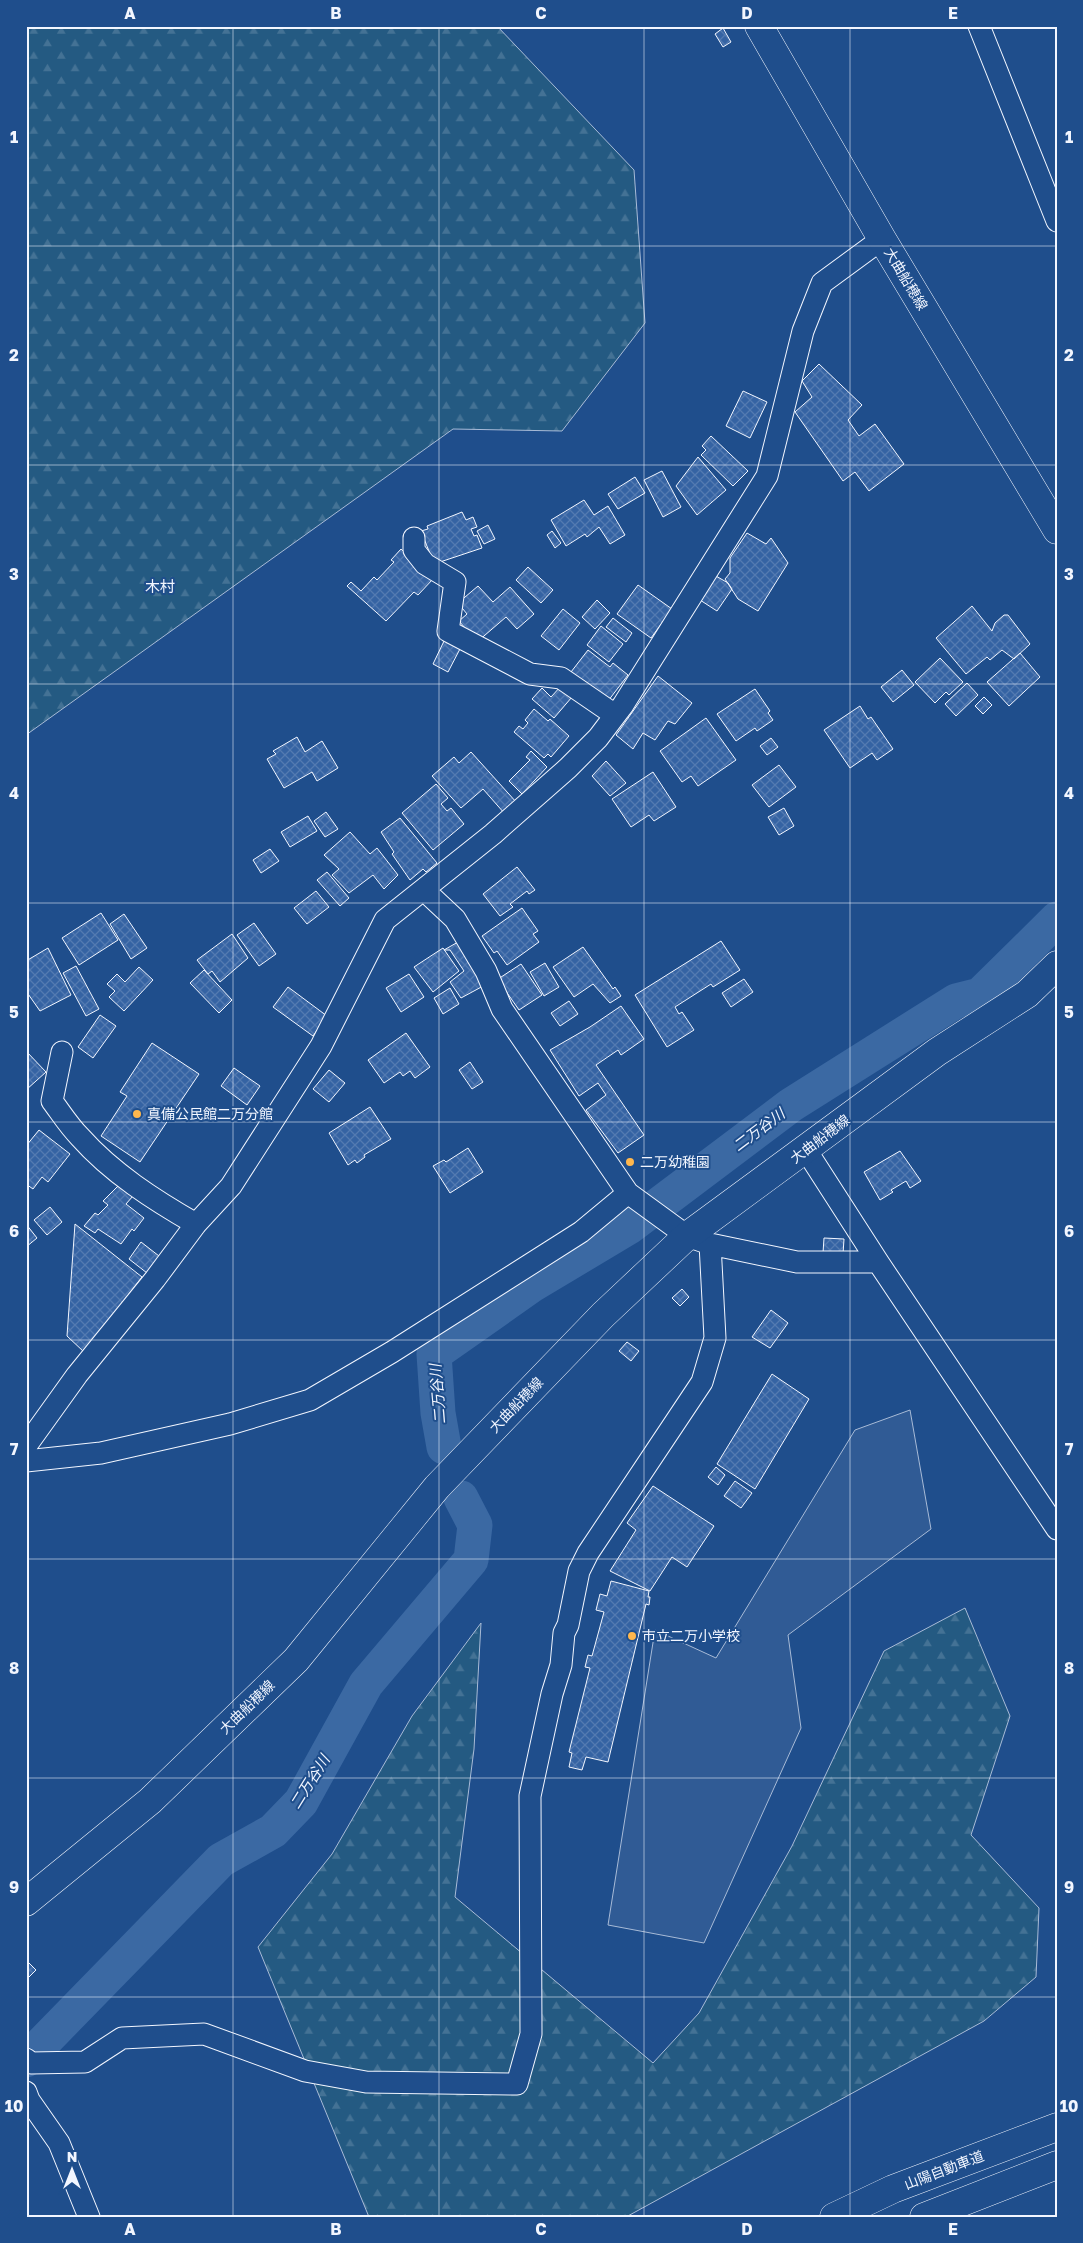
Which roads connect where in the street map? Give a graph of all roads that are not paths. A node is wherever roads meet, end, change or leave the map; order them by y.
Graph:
1 (759, 26) edge
2 (979, 26) edge
3 (1057, 221) edge
4 (882, 239) junction
5 (1057, 530) edge
6 (414, 538) dead end
7 (615, 715) junction
8 (424, 890) junction
9 (1057, 965) edge
10 (62, 1052) dead end
11 (806, 1150) junction
12 (628, 1193) junction
13 (196, 1224) junction
14 (698, 1240) junction
15 (878, 1262) junction
16 (26, 1446) edge
17 (26, 1461) edge
18 (1057, 1529) edge
19 (26, 1902) edge
20 (28, 2063) edge
21 (26, 2092) edge
22 (1057, 2127) edge
23 (1057, 2164) edge
24 (89, 2217) edge
25 (834, 2217) edge
26 (924, 2217) edge

1 - 4 main road, 大曲船穂線
2 - 3 street
4 - 5 main road, 大曲船穂線
4 - 7 street
6 - 7 street
7 - 8 street
8 - 12 street
8 - 13 street
9 - 11 main road, 大曲船穂線
10 - 13 street
11 - 14 main road, 大曲船穂線
11 - 15 street
12 - 14 street
12 - 17 street
13 - 16 street
14 - 15 street
14 - 19 main road, 大曲船穂線
14 - 20 street
15 - 18 street
21 - 24 street
22 - 25 main road, 山陽自動車道
23 - 26 main road

